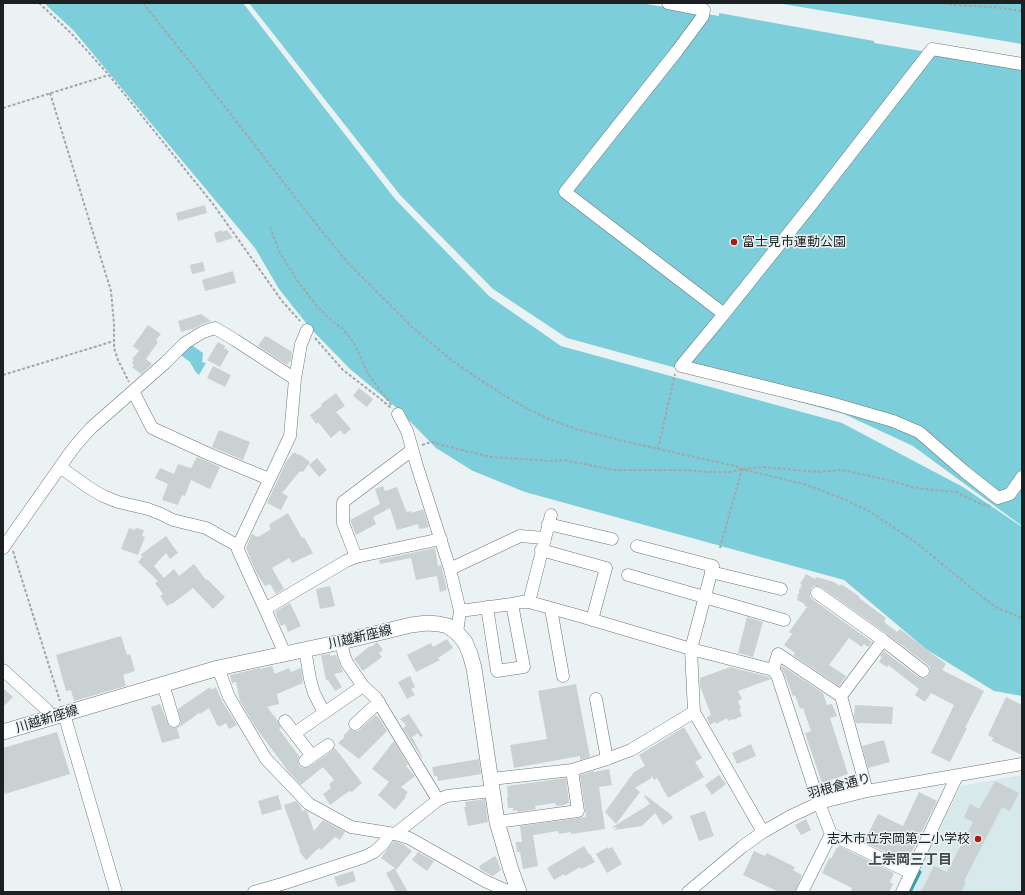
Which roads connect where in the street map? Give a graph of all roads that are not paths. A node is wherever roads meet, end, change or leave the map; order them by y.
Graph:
1 (668, 3) edge
2 (1022, 64) edge
3 (724, 314) junction
4 (307, 330) road end
5 (296, 379) junction
6 (133, 391) junction
7 (398, 414) road end
8 (412, 450) junction
9 (60, 468) junction
10 (1022, 477) edge
11 (270, 479) junction
12 (441, 539) junction
13 (612, 539) dead end
14 (6, 544) edge
15 (543, 544) junction
16 (238, 546) junction
17 (637, 546) dead end
18 (356, 557) junction
19 (450, 569) junction
20 (712, 572) junction
21 (628, 575) dead end
22 (781, 589) dead end
23 (817, 593) dead end
24 (705, 597) junction
25 (529, 602) junction
26 (512, 604) junction
27 (487, 607) junction
28 (265, 609) junction
29 (551, 609) junction
30 (460, 611) junction
31 (592, 620) junction
32 (784, 620) dead end
33 (457, 633) junction
34 (883, 640) junction
35 (341, 642) junction
36 (305, 649) junction
37 (691, 650) junction
38 (285, 654) junction
39 (218, 668) junction
40 (3, 670) edge
41 (773, 670) junction
42 (922, 671) dead end
43 (563, 676) dead end
44 (163, 684) junction
45 (363, 686) junction
46 (841, 696) junction
47 (596, 699) dead end
48 (379, 702) junction
49 (694, 712) junction
50 (324, 713) junction
51 (58, 715) junction
52 (174, 721) dead end
53 (285, 721) dead end
54 (355, 724) dead end
55 (3, 732) edge
56 (295, 733) junction
57 (328, 745) dead end
58 (607, 759) junction
59 (1022, 764) edge
60 (572, 770) junction
61 (957, 776) junction
62 (491, 785) junction
63 (867, 791) junction
64 (438, 800) junction
65 (819, 803) junction
66 (497, 822) junction
67 (763, 832) junction
68 (392, 833) junction
69 (830, 834) junction
70 (911, 873) junction
71 (518, 891) edge
72 (116, 892) edge
73 (254, 892) edge
74 (688, 892) edge
75 (802, 892) edge
76 (902, 892) edge

1 - 3 street
2 - 3 street
3 - 10 street
4 - 5 street
5 - 6 street
5 - 11 street
6 - 9 street
6 - 11 street
7 - 8 street
8 - 12 street
8 - 18 street
9 - 14 street
9 - 16 street
11 - 16 street
12 - 18 street
12 - 19 street
13 - 15 street
15 - 19 street
15 - 25 street
15 - 31 street
16 - 28 street
17 - 20 street
18 - 28 street
19 - 30 street
20 - 22 street
20 - 24 street
21 - 24 street
23 - 34 street
24 - 32 street
24 - 37 street
25 - 26 street
25 - 29 street
26 - 27 street
26 - 27 street
27 - 30 street
28 - 38 street
29 - 31 street
29 - 43 street
30 - 33 street
31 - 37 street
33 - 35 main road, 川越新座線
33 - 62 main road, 川越新座線
34 - 42 street
34 - 46 street
35 - 36 main road, 川越新座線
35 - 45 street
36 - 38 main road, 川越新座線
36 - 50 street
37 - 41 street
37 - 49 street
38 - 39 main road, 川越新座線
39 - 44 main road, 川越新座線
39 - 68 street
40 - 51 street
41 - 46 street
41 - 65 street
44 - 51 main road, 川越新座線
44 - 52 street
45 - 48 street
45 - 50 street
46 - 63 street
47 - 58 street
48 - 54 street
48 - 64 street
49 - 58 street
49 - 67 street
50 - 56 street
51 - 55 main road, 川越新座線
51 - 72 street
53 - 56 street
56 - 57 street
58 - 60 street
59 - 61 street, 羽根倉通り
60 - 62 street
60 - 66 street
61 - 63 street, 羽根倉通り
61 - 70 street
62 - 64 street
62 - 66 main road, 川越新座線
63 - 65 street, 羽根倉通り
64 - 68 street
65 - 67 street, 羽根倉通り
65 - 69 street
66 - 71 main road, 川越新座線
67 - 74 street, 羽根倉通り
68 - 71 street
68 - 73 street
69 - 70 street
69 - 75 street
70 - 76 street

